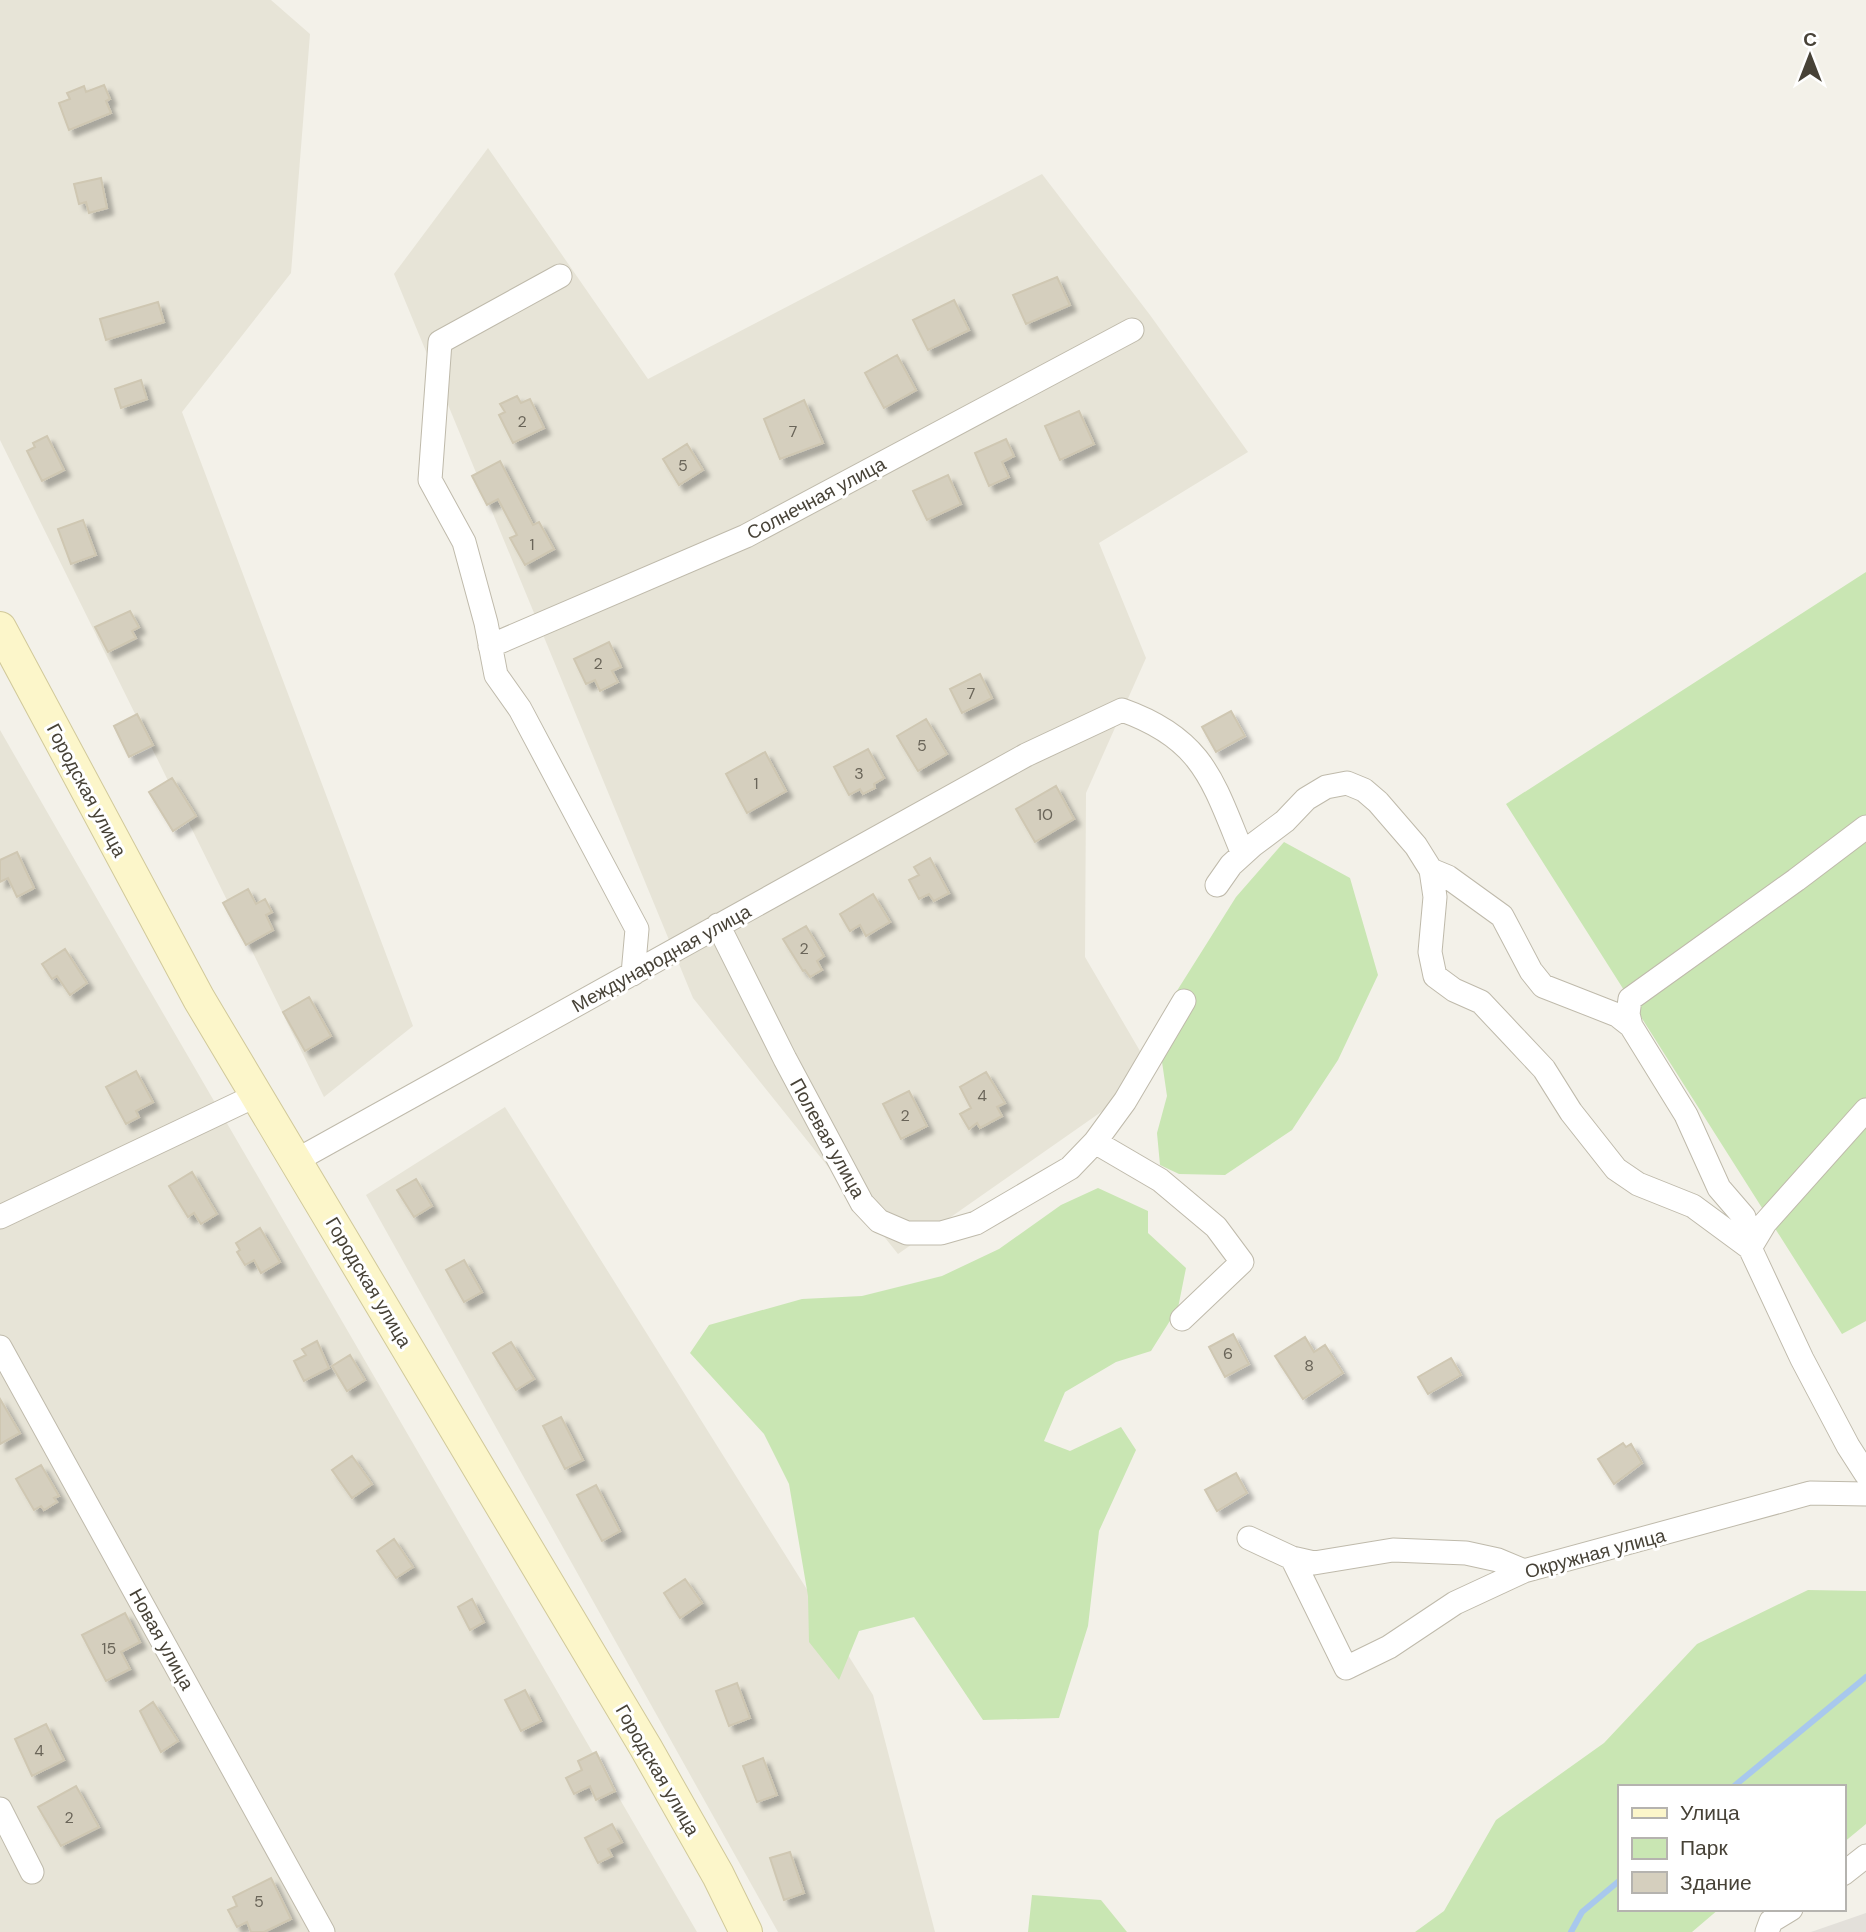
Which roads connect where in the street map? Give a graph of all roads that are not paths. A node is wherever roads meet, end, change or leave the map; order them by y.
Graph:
1 (560, 276) dead end
2 (1132, 330) dead end
3 (0, 628) edge
4 (491, 646) junction
5 (1866, 827) edge
6 (1244, 855) junction
7 (1431, 870) junction
8 (1217, 884) dead end
9 (718, 925) junction
10 (633, 974) junction
11 (1184, 1001) dead end
12 (1631, 1026) junction
13 (257, 1095) junction
14 (1866, 1110) edge
15 (1095, 1142) junction
16 (296, 1160) junction
17 (0, 1217) edge
18 (1751, 1248) junction
19 (1182, 1319) dead end
20 (0, 1347) edge
21 (1866, 1474) edge
22 (1866, 1494) edge
23 (1249, 1538) dead end
24 (1292, 1558) junction
25 (1524, 1571) junction
26 (0, 1809) edge
27 (1866, 1856) edge
28 (32, 1872) dead end
29 (1845, 1872) edge
30 (1788, 1911) edge
31 (323, 1932) edge
32 (746, 1932) edge
33 (1767, 1932) edge

1 - 4 street
2 - 4 street, Солнечная улица
3 - 13 main road, Городская улица
4 - 10 street
5 - 12 street
6 - 7 street
6 - 8 street
6 - 9 street, Международная улица
7 - 12 street
7 - 18 street
9 - 10 street, Международная улица
9 - 15 street, Полевая улица
10 - 16 street, Международная улица
11 - 15 street, Полевая улица
12 - 18 street
13 - 16 main road, Городская улица
13 - 17 street
14 - 18 street
15 - 19 street
16 - 32 main road, Городская улица
18 - 21 street
20 - 31 street, Новая улица
22 - 25 street, Окружная улица
23 - 24 street
24 - 25 street
24 - 25 street, Окружная улица
26 - 28 street
27 - 29 street
30 - 33 street

